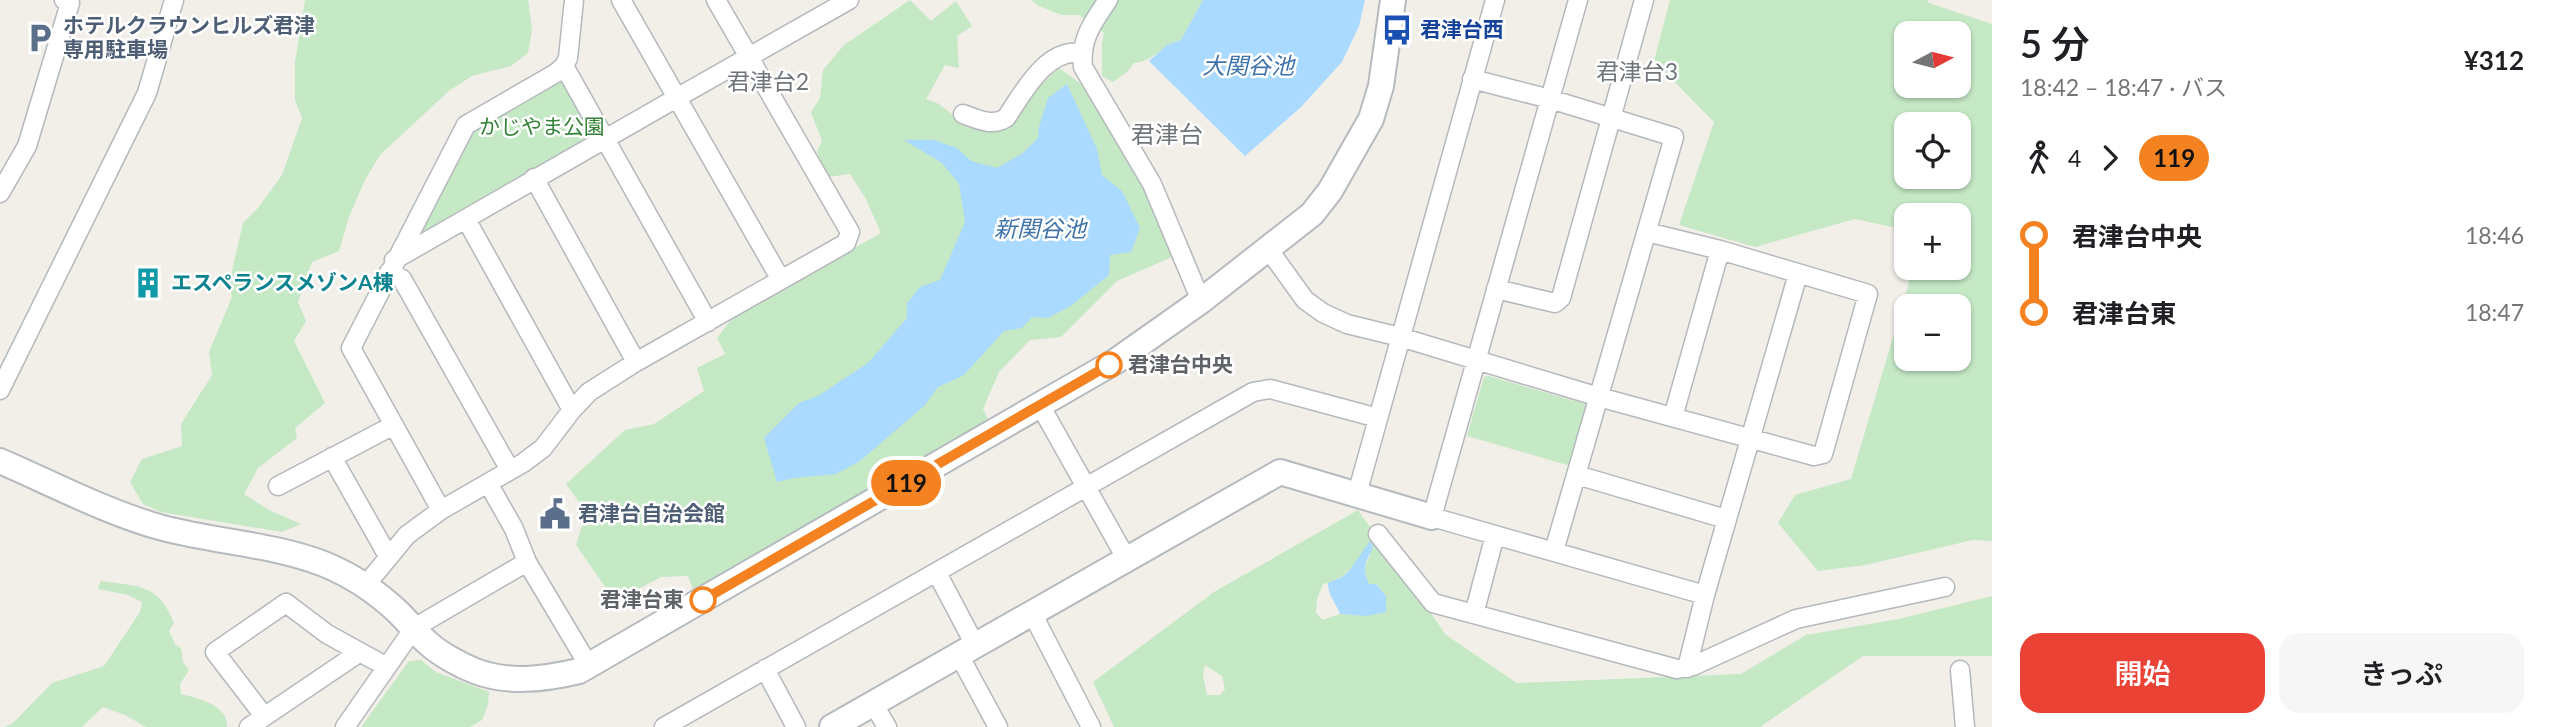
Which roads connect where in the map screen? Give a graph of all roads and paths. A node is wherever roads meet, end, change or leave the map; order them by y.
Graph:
1 (64, 0) edge
2 (174, 0) edge
3 (574, 0) edge
4 (621, 0) edge
5 (716, 0) edge
6 (811, 0) edge
7 (849, 0) edge
8 (1108, 0) edge
9 (1393, 0) edge
10 (1495, 0) edge
11 (1578, 0) edge
12 (1644, 0) edge
13 (820, 16) junction
14 (1081, 53) junction
15 (750, 57) junction
16 (564, 66) junction
17 (1472, 79) junction
18 (676, 99) junction
19 (1550, 99) junction
20 (963, 114) dead end
21 (1611, 118) junction
22 (607, 139) junction
23 (534, 178) junction
24 (0, 193) edge
25 (466, 219) junction
26 (1647, 232) junction
27 (1269, 250) junction
28 (1720, 250) junction
29 (391, 266) junction
30 (1798, 274) junction
31 (781, 280) junction
32 (1496, 289) junction
33 (1201, 301) junction
34 (708, 322) junction
35 (1400, 337) junction
36 (1477, 359) junction
37 (636, 362) junction
38 (0, 390) edge
39 (1599, 397) junction
40 (1040, 405) junction
41 (572, 410) junction
42 (1673, 417) junction
43 (1378, 418) junction
44 (394, 425) junction
45 (1750, 438) junction
46 (332, 457) junction
47 (0, 461) edge
48 (510, 470) junction
49 (1577, 475) junction
50 (488, 483) junction
51 (278, 486) dead end
52 (1086, 486) junction
53 (1357, 494) junction
54 (441, 510) junction
55 (1432, 517) junction
56 (1727, 519) junction
57 (1378, 534) dead end
58 (1495, 535) junction
59 (1554, 551) junction
60 (388, 556) junction
61 (1126, 558) junction
62 (527, 562) junction
63 (937, 573) junction
64 (365, 586) junction
65 (1945, 587) dead end
66 (1704, 595) junction
67 (1032, 613) junction
68 (1474, 614) junction
69 (414, 628) junction
70 (967, 650) junction
71 (360, 652) junction
72 (589, 666) junction
73 (387, 667) junction
74 (1687, 668) junction
75 (765, 669) junction
76 (1960, 670) dead end
77 (873, 703) junction
78 (257, 721) edge
79 (345, 727) edge
80 (664, 727) edge
81 (796, 727) edge
82 (832, 727) edge
83 (887, 727) edge
84 (998, 727) edge
85 (1091, 727) edge
86 (1965, 727) edge

1 - 24 street
2 - 38 street
3 - 16 street
4 - 18 street
5 - 15 street
6 - 13 street
7 - 13 street
8 - 14 street
9 - 27 street
10 - 17 street
11 - 19 street
12 - 21 street
13 - 15 street
14 - 20 street
14 - 33 street
15 - 18 street
15 - 31 street
16 - 22 street
16 - 29 street
17 - 19 street
17 - 35 street
18 - 22 street
18 - 31 street
19 - 21 street
19 - 32 street
21 - 26 street
21 - 32 street
22 - 23 street
22 - 34 street
23 - 25 street
23 - 37 street
25 - 29 street
25 - 41 street
26 - 28 street
26 - 39 street
27 - 33 street
27 - 35 street
28 - 30 street
28 - 42 street
29 - 44 street
29 - 48 street
30 - 45 street
30 - 45 street
31 - 34 street
32 - 36 street
33 - 40 street
34 - 37 street
35 - 36 street
35 - 43 street
36 - 39 street
36 - 55 street
37 - 41 street
39 - 42 street
39 - 49 street
40 - 52 street
40 - 72 street
41 - 48 street
42 - 45 street
43 - 52 street
43 - 53 street
44 - 46 street
44 - 54 street
45 - 56 street
46 - 51 street
46 - 60 street
47 - 64 street
48 - 50 street
49 - 56 street
49 - 59 street
50 - 54 street
50 - 62 street
52 - 61 street
52 - 63 street
53 - 55 street
53 - 61 street
54 - 60 street
55 - 58 street
56 - 66 street
57 - 68 street
58 - 59 street
58 - 68 street
59 - 66 street
60 - 64 street
61 - 67 street
62 - 69 street
62 - 72 street
63 - 70 street
63 - 75 street
64 - 69 street
65 - 74 street
66 - 74 street
67 - 70 street
67 - 85 street
68 - 74 street
69 - 72 street
69 - 73 street
70 - 77 street
70 - 84 street
71 - 73 street
71 - 78 street
71 - 78 street
73 - 79 street
75 - 80 street
75 - 81 street
76 - 86 street
77 - 82 street
77 - 83 street

